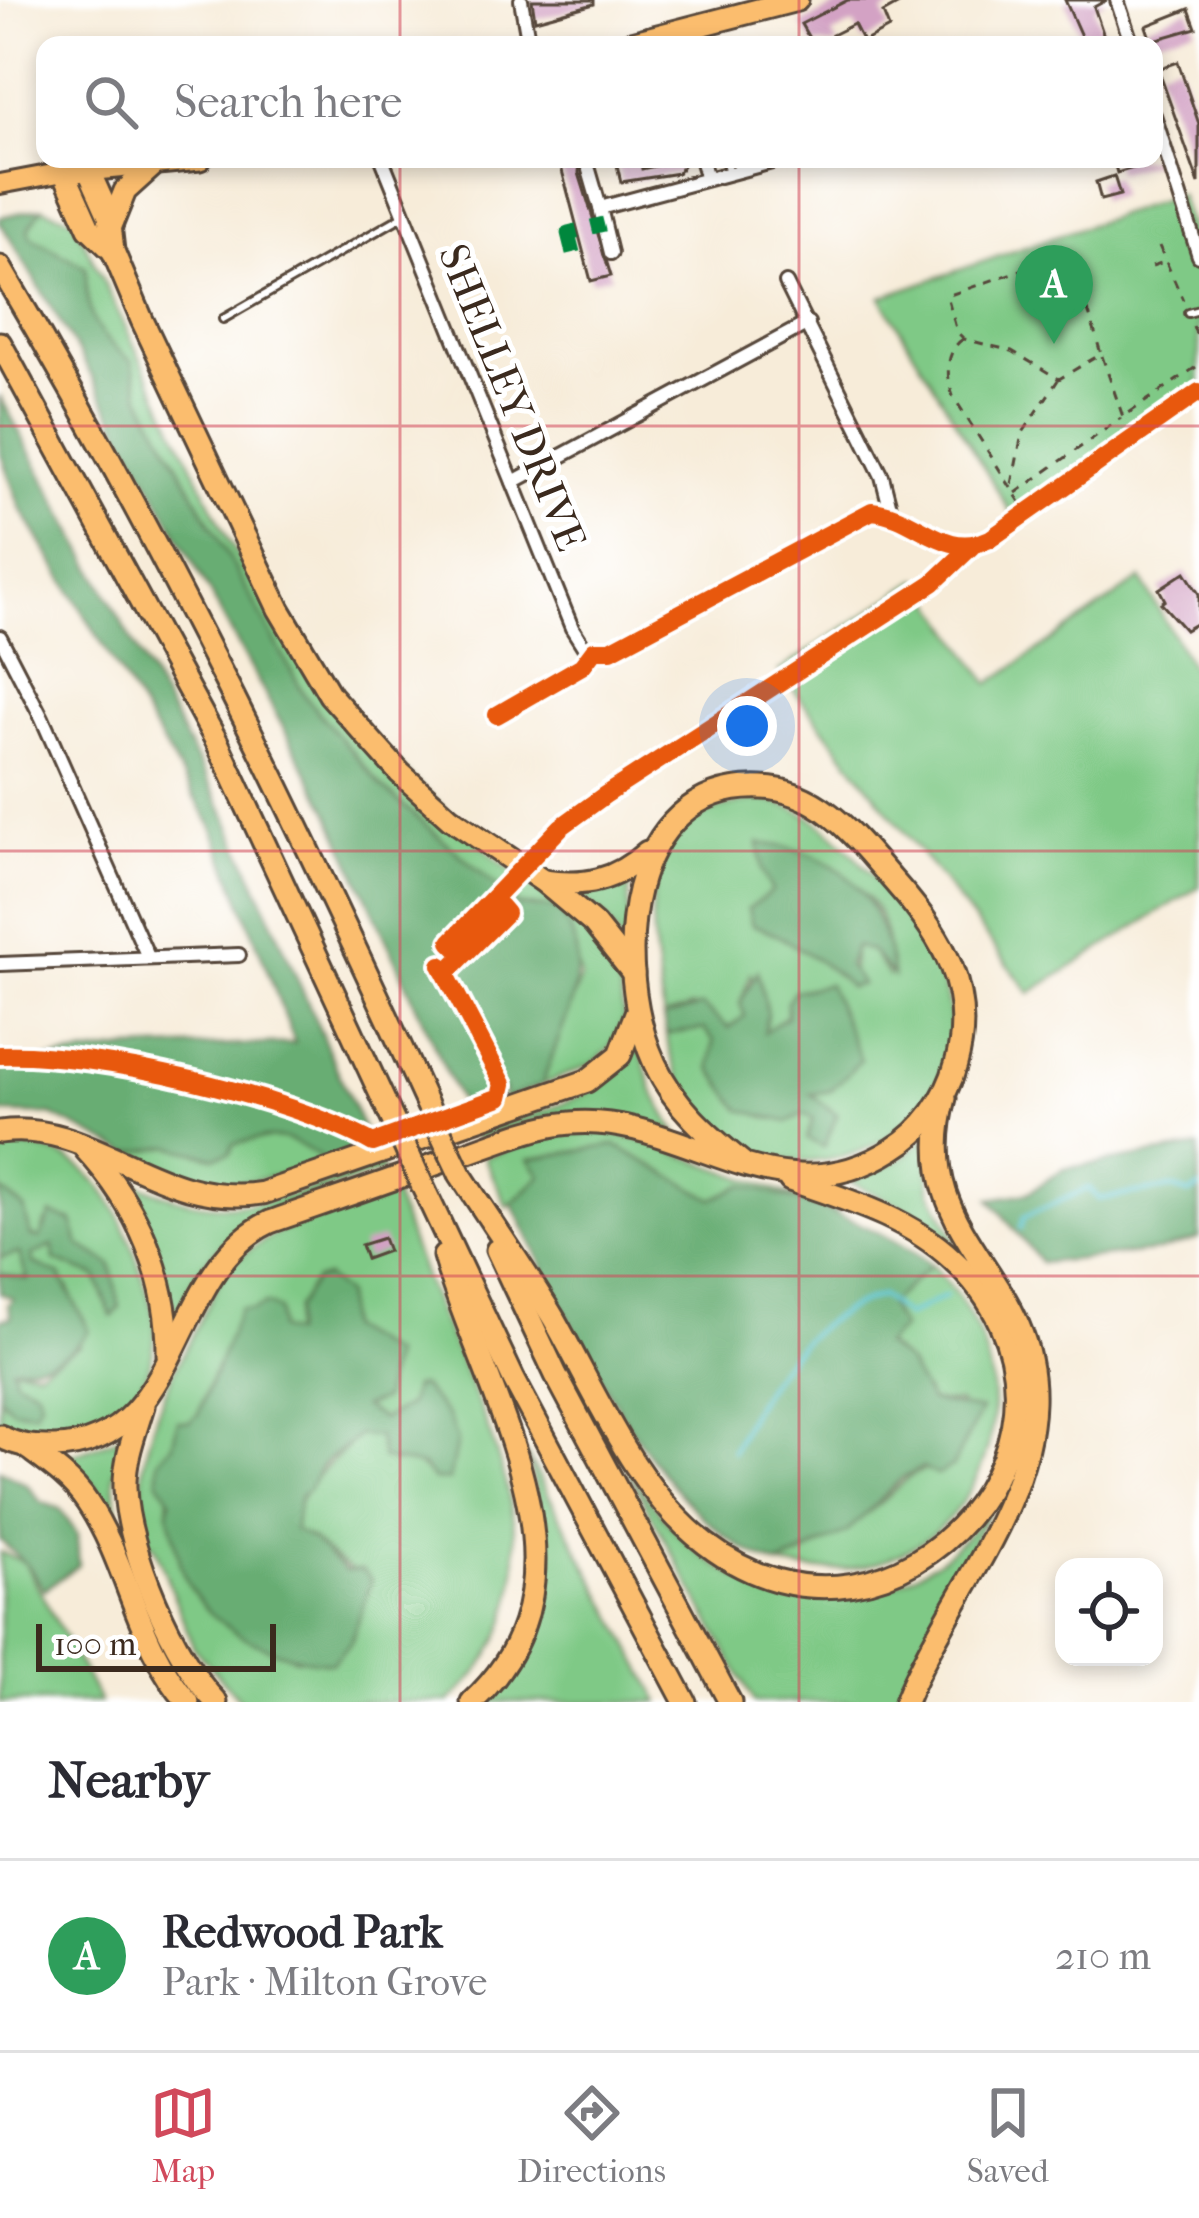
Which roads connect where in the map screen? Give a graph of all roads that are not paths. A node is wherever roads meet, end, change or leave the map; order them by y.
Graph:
1 (521, 0) edge
2 (797, 0) edge
3 (1122, 1) edge
4 (528, 36) edge
5 (683, 36) edge
6 (1130, 36) edge
7 (1163, 143) edge
8 (97, 168) edge
9 (150, 168) edge
10 (385, 168) edge
11 (704, 168) edge
12 (724, 168) edge
13 (88, 169) junction
14 (589, 170) dead end
15 (64, 172) junction
16 (707, 179) junction
17 (0, 184) edge
18 (600, 208) junction
19 (404, 216) junction
20 (111, 226) junction
21 (113, 250) junction
22 (611, 253) dead end
23 (1199, 256) edge
24 (0, 267) edge
25 (787, 283) dead end
26 (1199, 310) edge
27 (1188, 313) road end
28 (223, 319) dead end
29 (808, 323) junction
30 (0, 343) edge
31 (1199, 392) edge
32 (513, 482) junction
33 (892, 515) junction
34 (0, 637) edge
35 (594, 650) junction
36 (497, 715) dead end
37 (651, 848) junction
38 (543, 880) junction
39 (239, 956) dead end
40 (148, 957) junction
41 (0, 964) edge
42 (638, 990) junction
43 (947, 1092) junction
44 (0, 1132) edge
45 (81, 1145) junction
46 (753, 1167) junction
47 (460, 1174) junction
48 (424, 1187) junction
49 (168, 1356) junction
50 (146, 1400) junction
51 (7, 1440) edge
52 (188, 1702) edge
53 (216, 1702) edge
54 (472, 1702) edge
55 (685, 1702) edge
56 (730, 1702) edge
57 (905, 1702) edge

1 - 4 street
2 - 5 highway
3 - 6 street
7 - 23 street
8 - 13 highway
9 - 20 highway
10 - 19 street, SHELLEY DRIVE
11 - 16 street
12 - 16 street
13 - 15 highway
13 - 20 highway
14 - 18 street
15 - 17 main road
15 - 21 highway
16 - 18 street
18 - 22 street
19 - 28 lane
19 - 32 street, SHELLEY DRIVE
20 - 21 highway
21 - 38 highway
24 - 47 highway, bridge
25 - 29 street
26 - 27 lane
29 - 32 street
29 - 33 street
30 - 48 highway, bridge
31 - 33 street
32 - 35 street, SHELLEY DRIVE
33 - 35 street
34 - 40 street
35 - 36 street
37 - 38 highway
37 - 42 highway
37 - 43 highway
38 - 42 highway
39 - 40 street
40 - 41 street
42 - 45 highway
42 - 46 highway
43 - 46 highway
43 - 57 highway
44 - 45 highway
45 - 49 highway
46 - 47 highway
46 - 49 highway
47 - 56 highway
48 - 54 highway
48 - 55 highway
49 - 50 highway
50 - 51 highway
50 - 53 highway
51 - 52 highway

